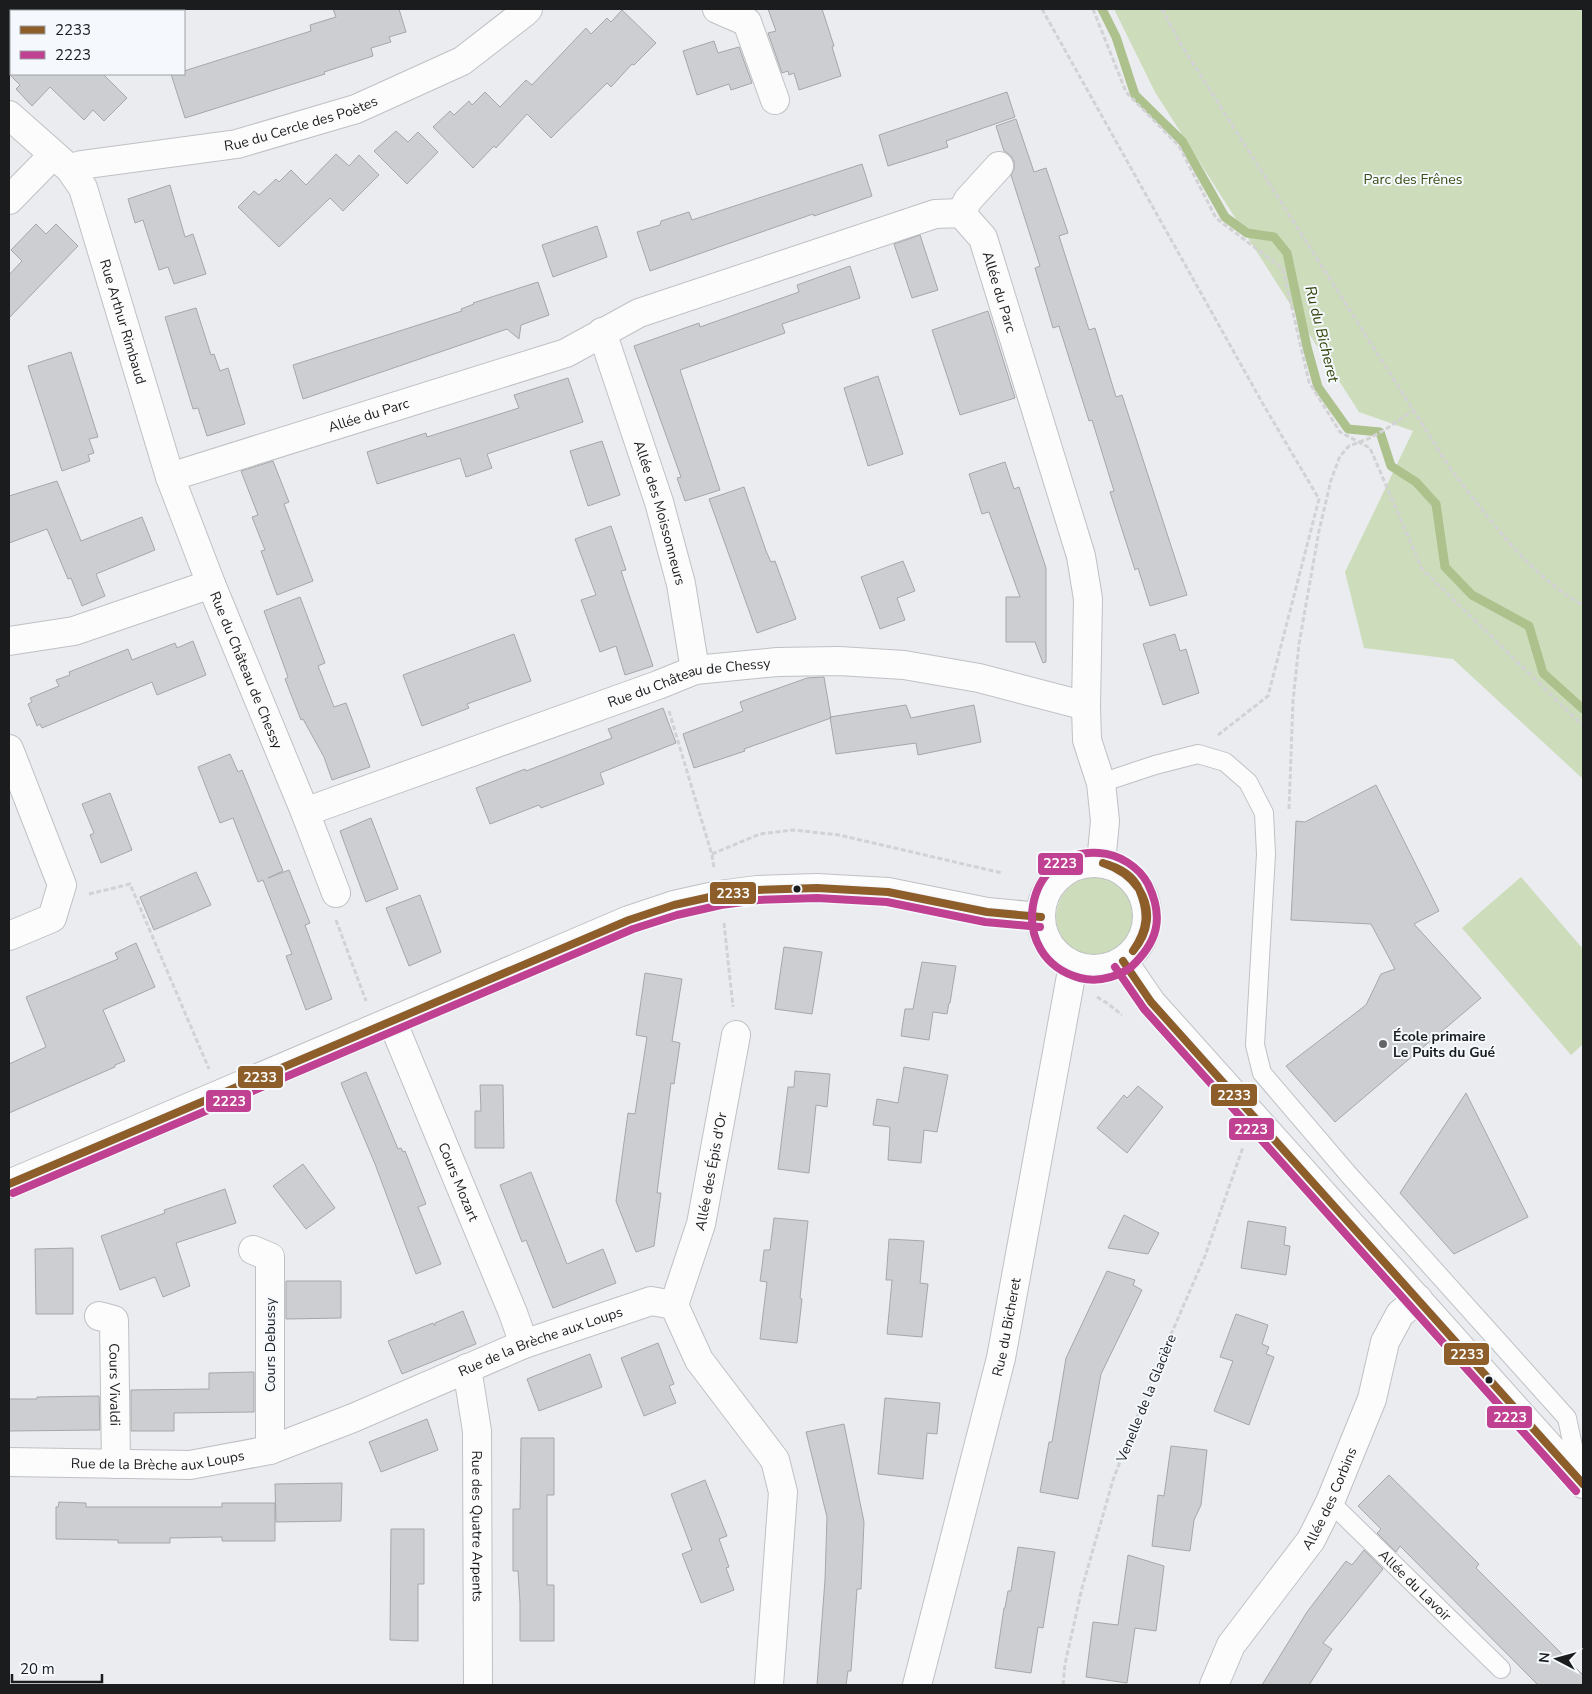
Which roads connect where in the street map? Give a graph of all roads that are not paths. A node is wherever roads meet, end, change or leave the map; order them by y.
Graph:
1 (528, 9) edge
2 (717, 9) edge
3 (775, 100) dead end
4 (12, 124) edge
5 (61, 162) junction
6 (999, 166) dead end
7 (9, 200) edge
8 (962, 213) junction
9 (602, 332) junction
10 (170, 477) junction
11 (211, 584) junction
12 (9, 641) edge
13 (695, 670) junction
14 (1086, 706) junction
15 (9, 749) edge
16 (1101, 783) junction
17 (305, 812) junction
18 (1102, 863) junction
19 (336, 893) road end
20 (1041, 917) junction
21 (9, 936) edge
22 (1123, 962) junction
23 (1073, 966) junction
24 (384, 1024) junction
25 (736, 1035) road end
26 (9, 1184) edge
27 (253, 1250) dead end
28 (1418, 1298) junction
29 (674, 1305) junction
30 (99, 1316) dead end
31 (524, 1344) junction
32 (467, 1368) junction
33 (270, 1450) junction
34 (9, 1462) edge
35 (116, 1464) junction
36 (1582, 1483) edge
37 (1330, 1502) junction
38 (1501, 1669) dead end
39 (478, 1685) edge
40 (769, 1685) edge
41 (917, 1685) edge
42 (1214, 1685) edge

1 - 5 street, Rue du Cercle des Poètes
2 - 3 street
4 - 5 street
5 - 7 street
5 - 10 street, Rue Arthur Rimbaud
6 - 8 street
8 - 9 street, Allée du Parc
8 - 14 street, Allée du Parc
9 - 10 street, Allée du Parc
9 - 13 street, Allée des Moissonneurs
10 - 11 street, Rue Arthur Rimbaud
11 - 12 street, Rue du Château de Chessy
11 - 17 street, Rue du Château de Chessy
13 - 14 street, Rue du Château de Chessy
13 - 17 street, Rue du Château de Chessy
14 - 16 street, Allée du Parc
15 - 21 street
16 - 18 street, Allée du Parc
16 - 36 lane
17 - 19 street, Rue du Château de Chessy
18 - 20 street
18 - 22 street
20 - 23 street
20 - 24 street
22 - 23 street
22 - 28 street
23 - 41 street, Rue du Bicheret
24 - 26 street
24 - 31 street, Cours Mozart
25 - 29 street, Allée des Épis d'Or
27 - 33 street, Cours Debussy
28 - 36 street
28 - 37 street, Allée des Corbins
29 - 31 street, Rue de la Brèche aux Loups
29 - 40 street
30 - 35 street, Cours Vivaldi
31 - 32 street, Rue de la Brèche aux Loups
32 - 33 street, Rue de la Brèche aux Loups
32 - 39 street, Rue des Quatre Arpents
33 - 35 street, Rue de la Brèche aux Loups
34 - 35 street, Rue de la Brèche aux Loups
37 - 38 lane, Allée du Lavoir
37 - 42 street, Allée des Corbins

